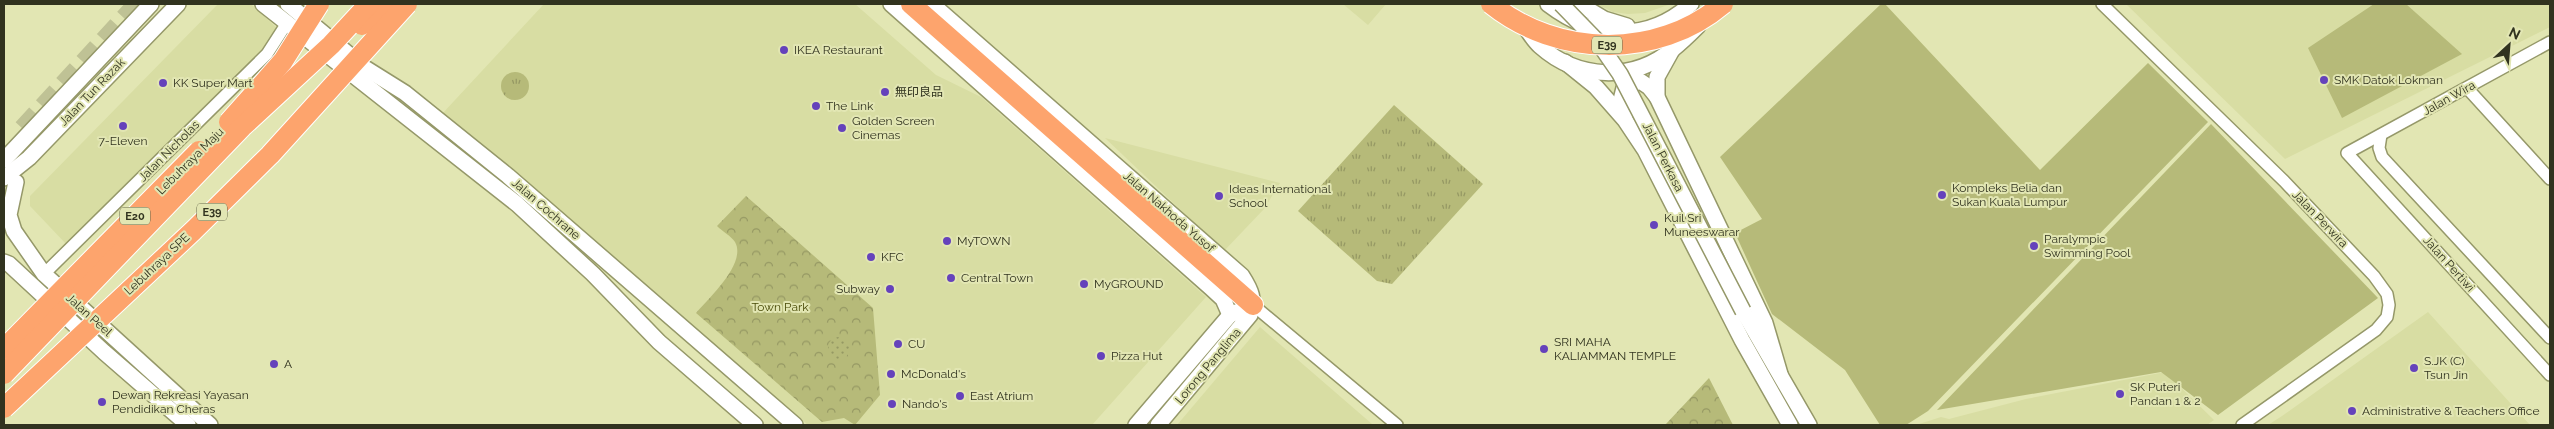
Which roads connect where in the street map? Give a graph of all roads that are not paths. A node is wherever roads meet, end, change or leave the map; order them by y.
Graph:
1 (151, 4) edge
2 (178, 4) edge
3 (263, 4) edge
4 (288, 4) edge
5 (319, 4) edge
6 (370, 4) edge
7 (386, 4) edge
8 (393, 4) edge
9 (407, 4) edge
10 (891, 4) edge
11 (911, 4) edge
12 (932, 4) edge
13 (1491, 4) edge
14 (1503, 4) edge
15 (1548, 4) edge
16 (1561, 4) edge
17 (1579, 4) edge
18 (1691, 4) edge
19 (1702, 4) edge
20 (1722, 4) edge
21 (2102, 4) edge
22 (1677, 16) junction
23 (287, 23) junction
24 (2550, 42) edge
25 (331, 45) junction
26 (1672, 50) junction
27 (1565, 62) junction
28 (2467, 88) junction
29 (1657, 97) junction
30 (1625, 120) junction
31 (2380, 135) junction
32 (2348, 154) joint
33 (4, 160) edge
34 (8, 179) edge
35 (2550, 179) edge
36 (4, 199) edge
37 (4, 262) edge
38 (44, 274) junction
39 (1253, 305) junction
40 (1229, 312) junction
41 (2550, 338) edge
42 (116, 340) junction
43 (4, 349) edge
44 (104, 352) junction
45 (4, 374) edge
46 (1780, 374) junction
47 (2550, 375) edge
48 (4, 391) edge
49 (4, 408) edge
50 (188, 425) edge
51 (210, 425) edge
52 (755, 425) edge
53 (795, 425) edge
54 (1136, 425) edge
55 (1158, 425) edge
56 (1397, 425) edge
57 (1790, 425) edge
58 (1808, 425) edge
59 (2242, 425) edge

1 - 33 street, Jalan Tun Razak
2 - 34 street, Jalan Tun Razak
3 - 23 street, Jalan Cochrane
4 - 53 street, Jalan Cochrane
5 - 43 highway, Lebuhraya Maju / E20, bridge
6 - 25 highway, bridge
7 - 25 highway, bridge
8 - 48 highway, Lebuhraya SPE / E39
9 - 49 highway, Lebuhraya SPE / E39, bridge
10 - 40 street
11 - 39 highway
12 - 39 street, Jalan Nakhoda Yusof
13 - 20 highway, E39, bridge
14 - 19 highway, E39
14 - 27 street
15 - 22 street
16 - 46 street, Jalan Perkasa, bridge
17 - 22 street
18 - 22 street
20 - 26 street
21 - 59 street, Jalan Perwira
23 - 38 street, Jalan Nicholas
23 - 52 street, Jalan Cochrane
24 - 28 street, Jalan Wira
25 - 45 highway, Lebuhraya Maju / E20, bridge
26 - 27 street
26 - 29 street
27 - 30 street, Jalan Perkasa
28 - 31 street, Jalan Wira
28 - 35 street
29 - 30 street
29 - 46 street
30 - 57 street, Jalan Perkasa
31 - 32 street, Jalan Wira
31 - 41 street, Jalan Pertiwi
32 - 47 street, Jalan Pertiwi
34 - 36 street
34 - 38 street, Jalan Peel
37 - 44 street, Jalan Peel
38 - 42 street, Jalan Peel
39 - 40 street
39 - 55 street, Lorong Panglima
39 - 56 street
40 - 54 street, Lorong Panglima
42 - 44 street
42 - 51 street, Jalan Peel
44 - 50 street, Jalan Peel
46 - 58 street, Jalan Perkasa

